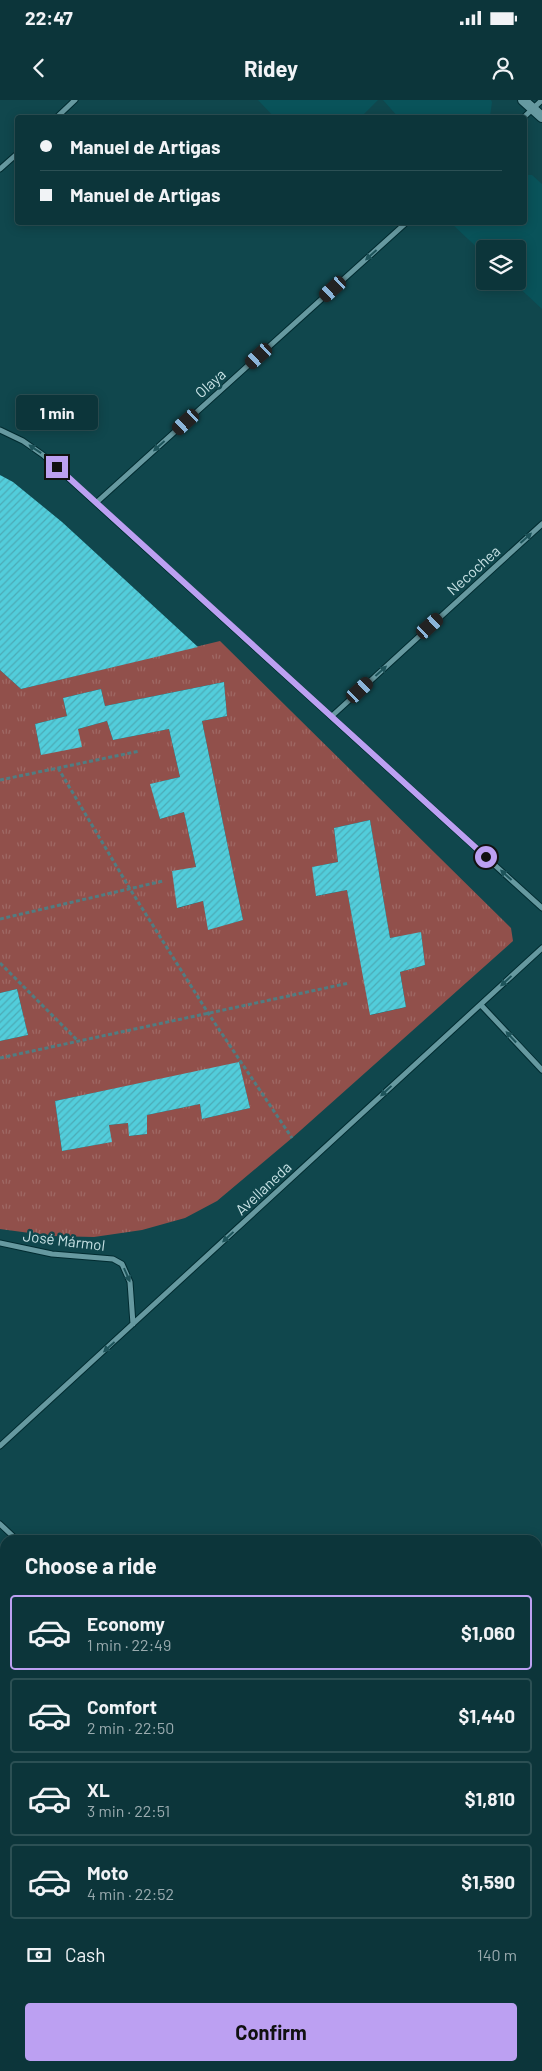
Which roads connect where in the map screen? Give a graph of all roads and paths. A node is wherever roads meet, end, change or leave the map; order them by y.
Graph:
1 (75, 100) edge
2 (523, 100) edge
3 (542, 100) edge
4 (533, 109) junction
5 (59, 115) edge
6 (526, 115) edge
7 (542, 117) edge
8 (15, 155) edge
9 (0, 168) edge
10 (404, 225) edge
11 (0, 430) edge
12 (97, 502) junction
13 (542, 524) edge
14 (332, 716) junction
15 (140, 751) dead end
16 (58, 768) junction
17 (0, 780) edge
18 (163, 881) dead end
19 (130, 889) junction
20 (542, 908) edge
21 (0, 919) edge
22 (542, 948) edge
23 (0, 963) edge
24 (348, 983) dead end
25 (481, 1004) junction
26 (208, 1013) junction
27 (78, 1041) junction
28 (0, 1058) edge
29 (542, 1070) edge
30 (292, 1138) dead end
31 (0, 1243) edge
32 (133, 1324) junction
33 (0, 1446) edge
34 (0, 1524) edge
35 (12, 1535) edge

1 - 5 street
2 - 4 main road
3 - 4 street
4 - 6 street
4 - 7 main road
8 - 9 street
10 -> 12 street, Olaya
12 -> 11 street
12 - 14 street
14 -> 13 street, Necochea
20 -> 14 street
15 - 16 path
16 - 17 path
16 - 19 path
18 - 19 path
19 - 21 path
19 - 26 path
22 -> 25 street, Avellaneda
23 - 27 path
24 - 26 path
29 -> 25 street
25 -> 32 street, Avellaneda
26 - 27 path
26 - 30 path
27 - 28 path
31 -> 32 street, José Mármol
32 -> 33 street, Avellaneda
34 - 35 street

